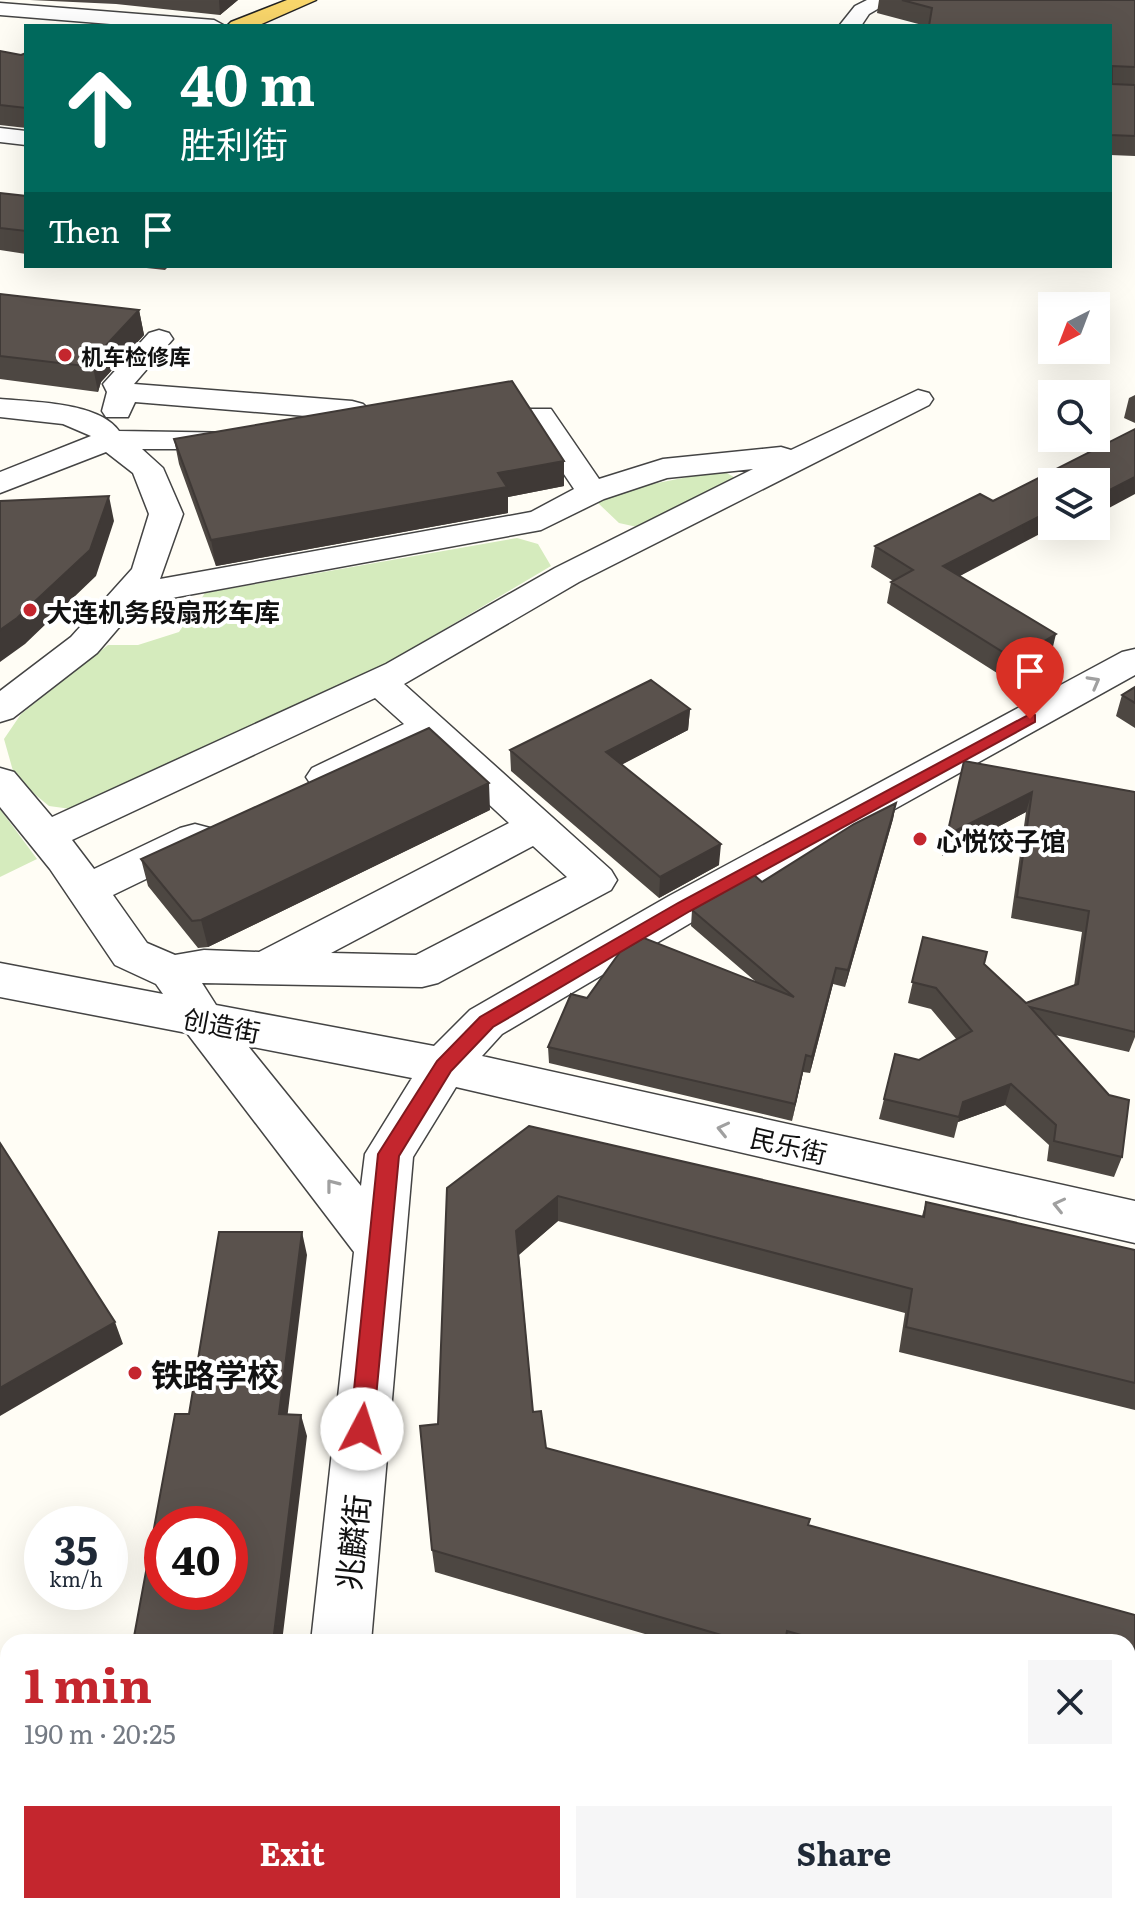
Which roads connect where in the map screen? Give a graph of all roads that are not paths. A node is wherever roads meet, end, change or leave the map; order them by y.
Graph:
1 (306, 0) edge
2 (883, 0) edge
3 (0, 9) edge
4 (189, 24) edge
5 (243, 24) edge
6 (852, 24) edge
7 (0, 135) edge
8 (24, 138) edge
9 (159, 339) dead end
10 (122, 392) junction
11 (918, 399) dead end
12 (0, 408) edge
13 (540, 416) dead end
14 (109, 440) junction
15 (807, 454) junction
16 (0, 483) edge
17 (592, 492) junction
18 (127, 596) junction
19 (1135, 660) edge
20 (379, 681) junction
21 (0, 710) edge
22 (432, 726) junction
23 (951, 763) junction
24 (1012, 773) edge
25 (0, 781) edge
26 (289, 794) edge
27 (231, 821) edge
28 (538, 826) junction
29 (46, 836) junction
30 (87, 890) junction
31 (265, 968) junction
32 (172, 972) junction
33 (0, 980) edge
34 (202, 1020) junction
35 (444, 1066) junction
36 (1135, 1222) edge
37 (380, 1247) junction
38 (342, 1634) edge

1 - 5 main road
2 - 6 street
3 - 4 street
7 - 8 street
9 - 10 street
10 - 14 street
10 - 14 street
11 - 15 street
12 - 14 street
13 - 17 street
14 - 16 street
14 - 18 street
15 - 17 street
15 - 20 street
17 - 18 street
18 - 21 street
23 -> 19 street
20 - 22 street
20 - 29 street
22 - 26 street
22 - 28 street
23 - 24 street
23 - 35 street
25 - 29 street
27 - 30 street
28 - 31 street
28 - 31 street
29 - 30 street
30 - 32 street
31 - 32 street
32 - 34 street
33 - 34 street, 创造街
34 - 35 street, 创造街
37 -> 34 street
36 -> 35 street, 民乐街
35 - 37 street, 兆麟街
37 - 38 street, 兆麟街

